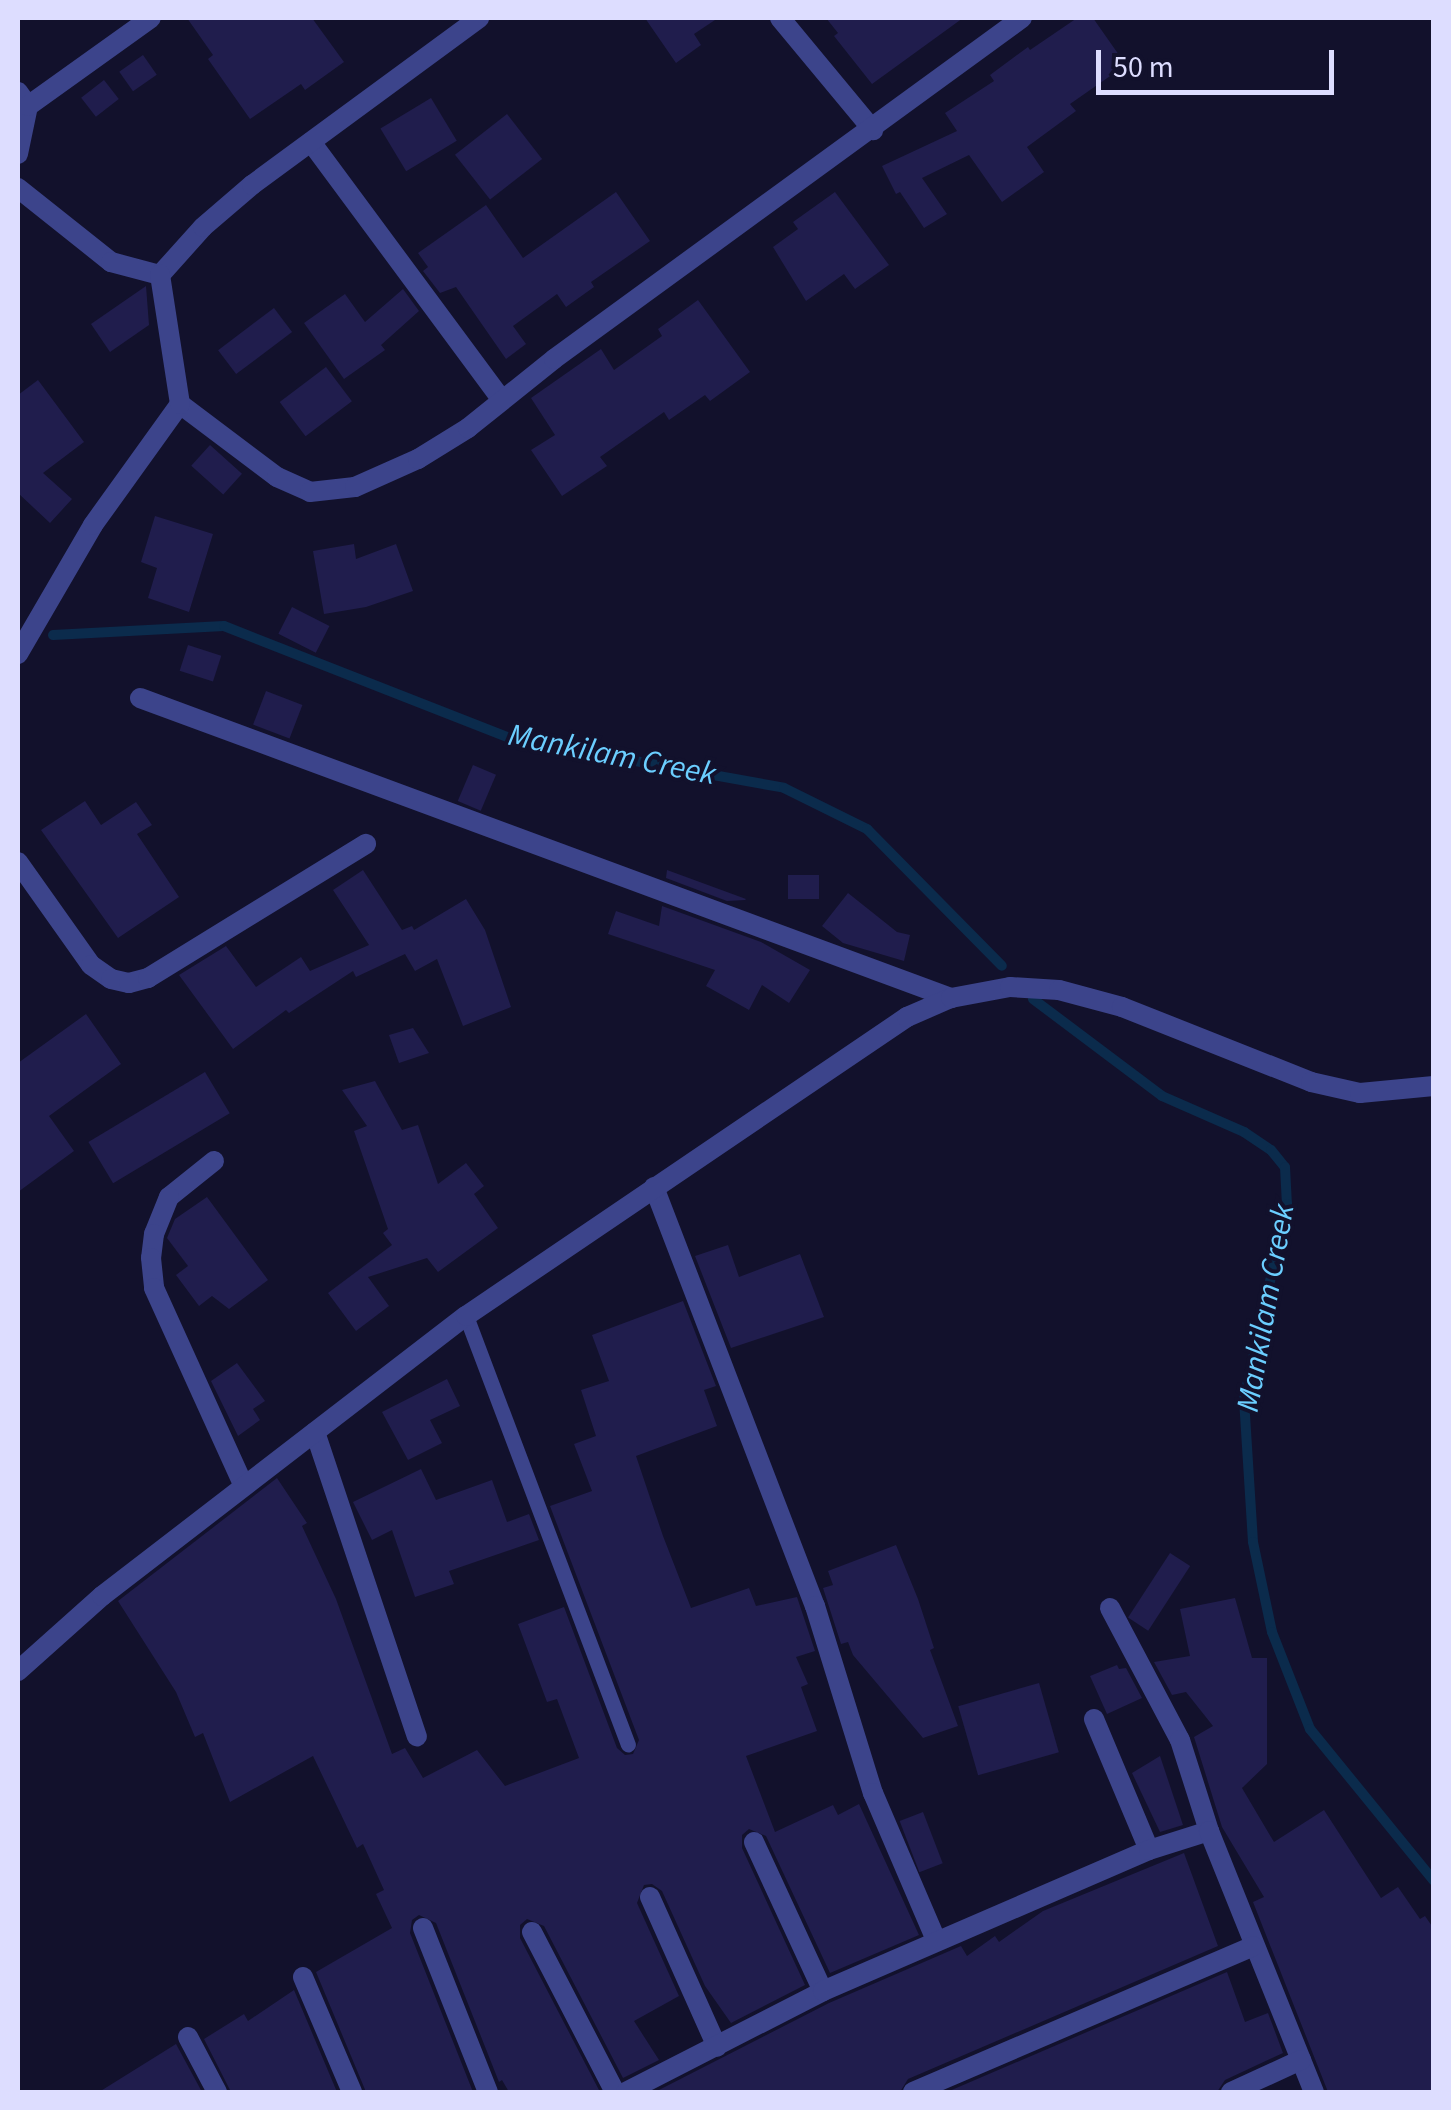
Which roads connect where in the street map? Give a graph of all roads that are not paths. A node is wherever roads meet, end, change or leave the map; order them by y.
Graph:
1 (152, 18) edge
2 (479, 18) edge
3 (780, 18) edge
4 (1022, 18) edge
5 (124, 25) edge
6 (23, 99) edge
7 (873, 130) junction
8 (311, 142) junction
9 (18, 154) edge
10 (18, 188) edge
11 (160, 275) junction
12 (502, 399) junction
13 (180, 404) junction
14 (18, 654) edge
15 (140, 698) dead end
16 (366, 844) dead end
17 (18, 862) edge
18 (951, 998) junction
19 (1434, 1086) edge
20 (214, 1160) dead end
21 (654, 1187) junction
22 (466, 1316) junction
23 (314, 1432) junction
24 (244, 1486) junction
25 (1110, 1608) dead end
26 (18, 1671) edge
27 (1094, 1719) dead end
28 (416, 1736) dead end
29 (628, 1744) dead end
30 (1209, 1831) junction
31 (754, 1842) dead end
32 (1149, 1850) junction
33 (650, 1897) dead end
34 (423, 1928) dead end
35 (532, 1932) dead end
36 (936, 1940) junction
37 (1253, 1946) junction
38 (302, 1977) dead end
39 (823, 1991) junction
40 (188, 2037) dead end
41 (717, 2046) junction
42 (1301, 2060) junction
43 (217, 2092) edge
44 (352, 2092) edge
45 (488, 2092) edge
46 (614, 2092) edge
47 (626, 2092) edge
48 (913, 2092) edge
49 (1231, 2092) edge
50 (1314, 2092) edge

1 - 5 street
2 - 8 street
3 - 7 street
4 - 7 street
5 - 6 street
6 - 9 street
7 - 12 street
8 - 11 street
8 - 12 street
10 - 11 street
11 - 13 street
12 - 13 street
13 - 14 street
15 - 18 street
16 - 17 street
18 - 19 street
18 - 21 street
20 - 24 street
21 - 22 street
21 - 36 street
22 - 23 street
22 - 29 lane
23 - 24 street
23 - 28 street
24 - 26 street
25 - 30 street
27 - 32 street
30 - 32 street
30 - 37 street
31 - 39 street
32 - 36 street
33 - 41 street
34 - 45 street
35 - 46 street
36 - 39 street
37 - 42 street
37 - 48 street
38 - 44 street
39 - 41 street
40 - 43 street
41 - 47 street
42 - 49 street
42 - 50 street

